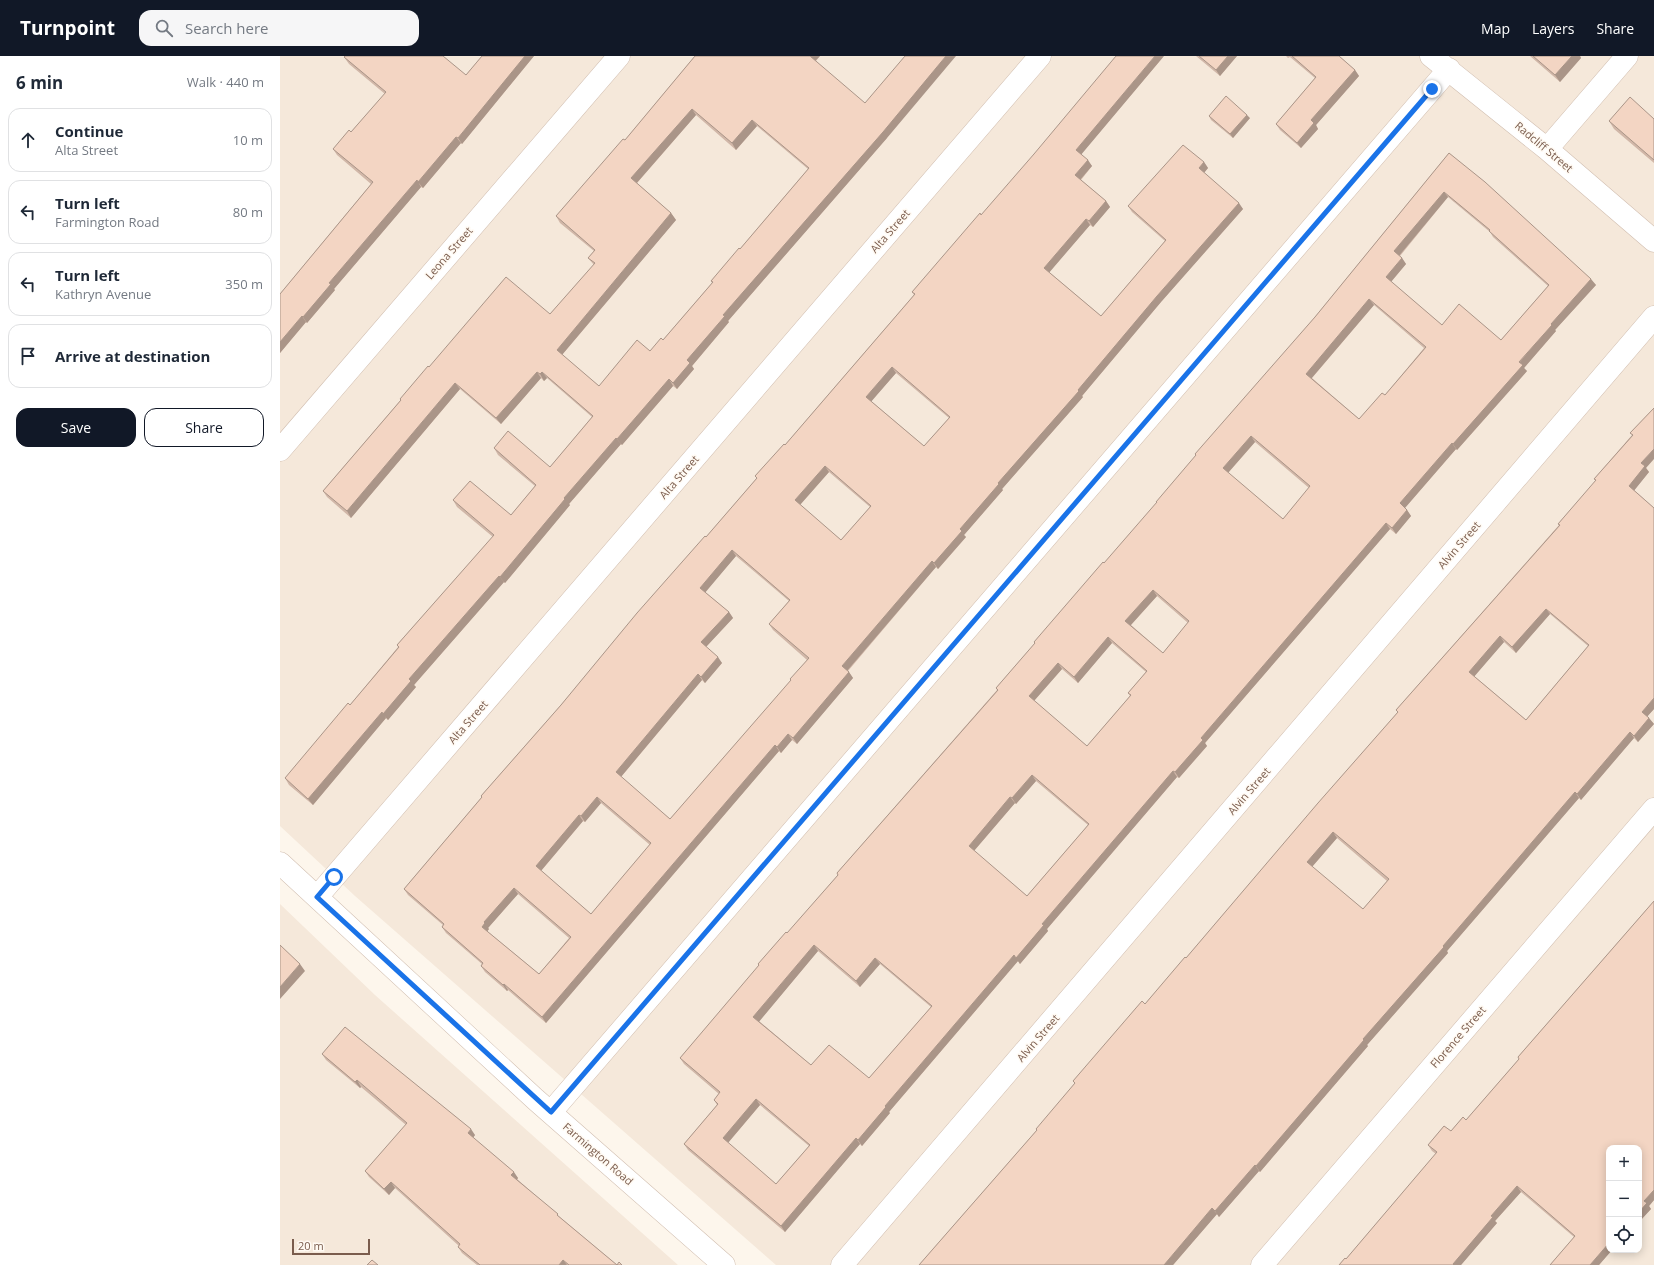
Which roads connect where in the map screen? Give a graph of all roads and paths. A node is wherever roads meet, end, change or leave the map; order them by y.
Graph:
1 (619, 56) edge
2 (1040, 56) edge
3 (1431, 56) edge
4 (1627, 56) edge
5 (1449, 69) junction
6 (1547, 149) junction
7 (1654, 241) edge
8 (1654, 317) edge
9 (280, 450) edge
10 (1654, 809) edge
11 (280, 863) edge
12 (317, 897) junction
13 (551, 1112) junction
14 (724, 1265) edge
15 (842, 1265) edge
16 (1262, 1265) edge

1 - 9 street, Leona Street
2 - 12 street, Alta Street
3 - 5 street, Radcliff Street
4 - 6 street
5 - 6 street, Radcliff Street
5 - 13 street
6 - 7 street, Radcliff Street
8 - 15 street, Alvin Street
10 - 16 street, Florence Street
11 - 12 street, Farmington Road
12 - 13 street, Farmington Road
13 - 14 street, Farmington Road

